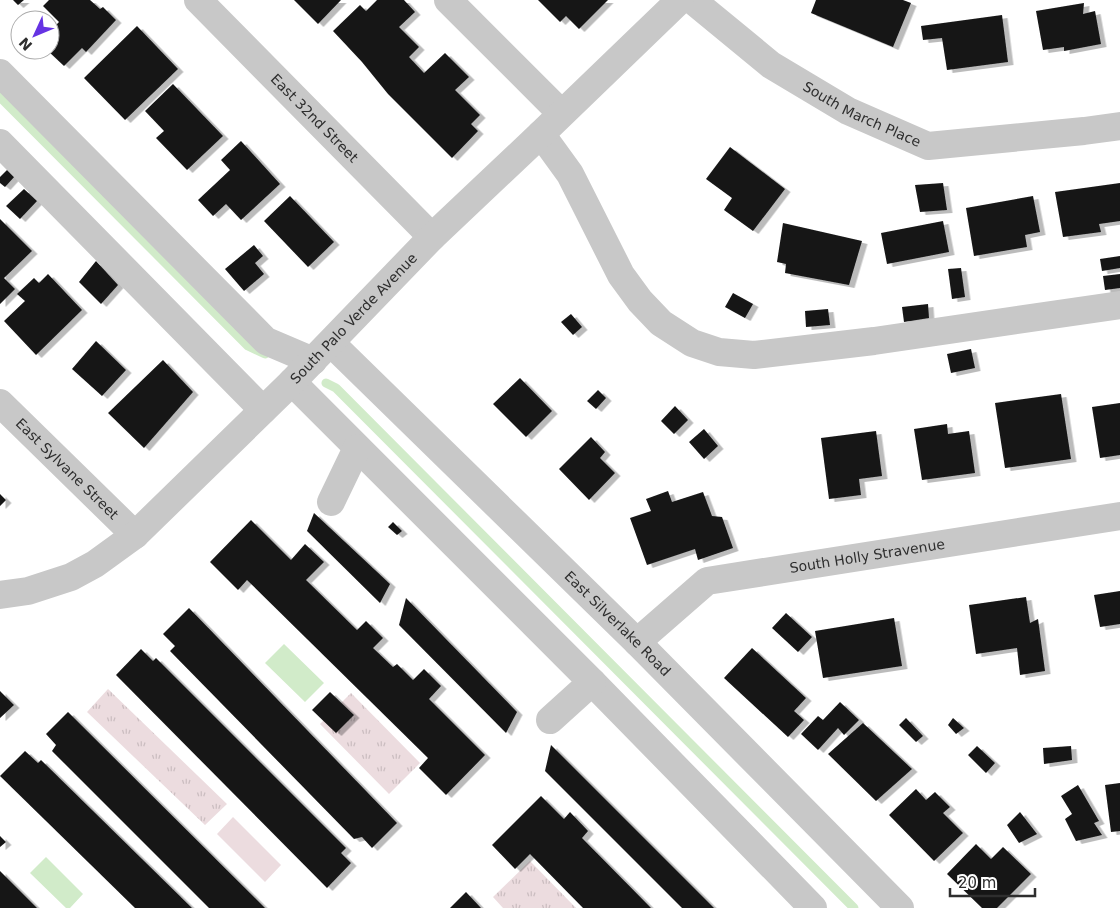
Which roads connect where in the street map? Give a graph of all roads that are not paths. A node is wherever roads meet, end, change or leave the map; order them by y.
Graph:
1 (198, 0) edge
2 (448, 0) edge
3 (680, 0) edge
4 (692, 0) edge
5 (0, 73) edge
6 (561, 113) junction
7 (1120, 126) edge
8 (541, 134) junction
9 (0, 143) edge
10 (432, 236) junction
11 (1120, 305) edge
12 (322, 352) junction
13 (292, 382) junction
14 (0, 403) edge
15 (263, 410) junction
16 (358, 448) junction
17 (331, 502) dead end
18 (1120, 516) edge
19 (135, 535) junction
20 (0, 595) edge
21 (637, 642) junction
22 (592, 682) junction
23 (550, 720) dead end
24 (813, 908) edge
25 (900, 908) edge

1 - 10 street, East 32nd Street
2 - 6 street
3 - 6 street, South Palo Verde Avenue
4 - 7 street, South March Place
5 - 12 street
6 - 8 street, South Palo Verde Avenue
8 - 10 street, South Palo Verde Avenue
8 - 11 street
9 - 15 street
10 - 12 street, South Palo Verde Avenue
12 - 13 street, South Palo Verde Avenue
12 - 21 street, East Silverlake Road
13 - 15 street, South Palo Verde Avenue
13 - 16 street
14 - 19 street, East Sylvane Street
15 - 19 street, South Palo Verde Avenue
16 - 17 street
16 - 22 street
18 - 21 street, South Holly Stravenue
19 - 20 street, South Palo Verde Avenue
21 - 25 street, East Silverlake Road
22 - 23 street
22 - 24 street

